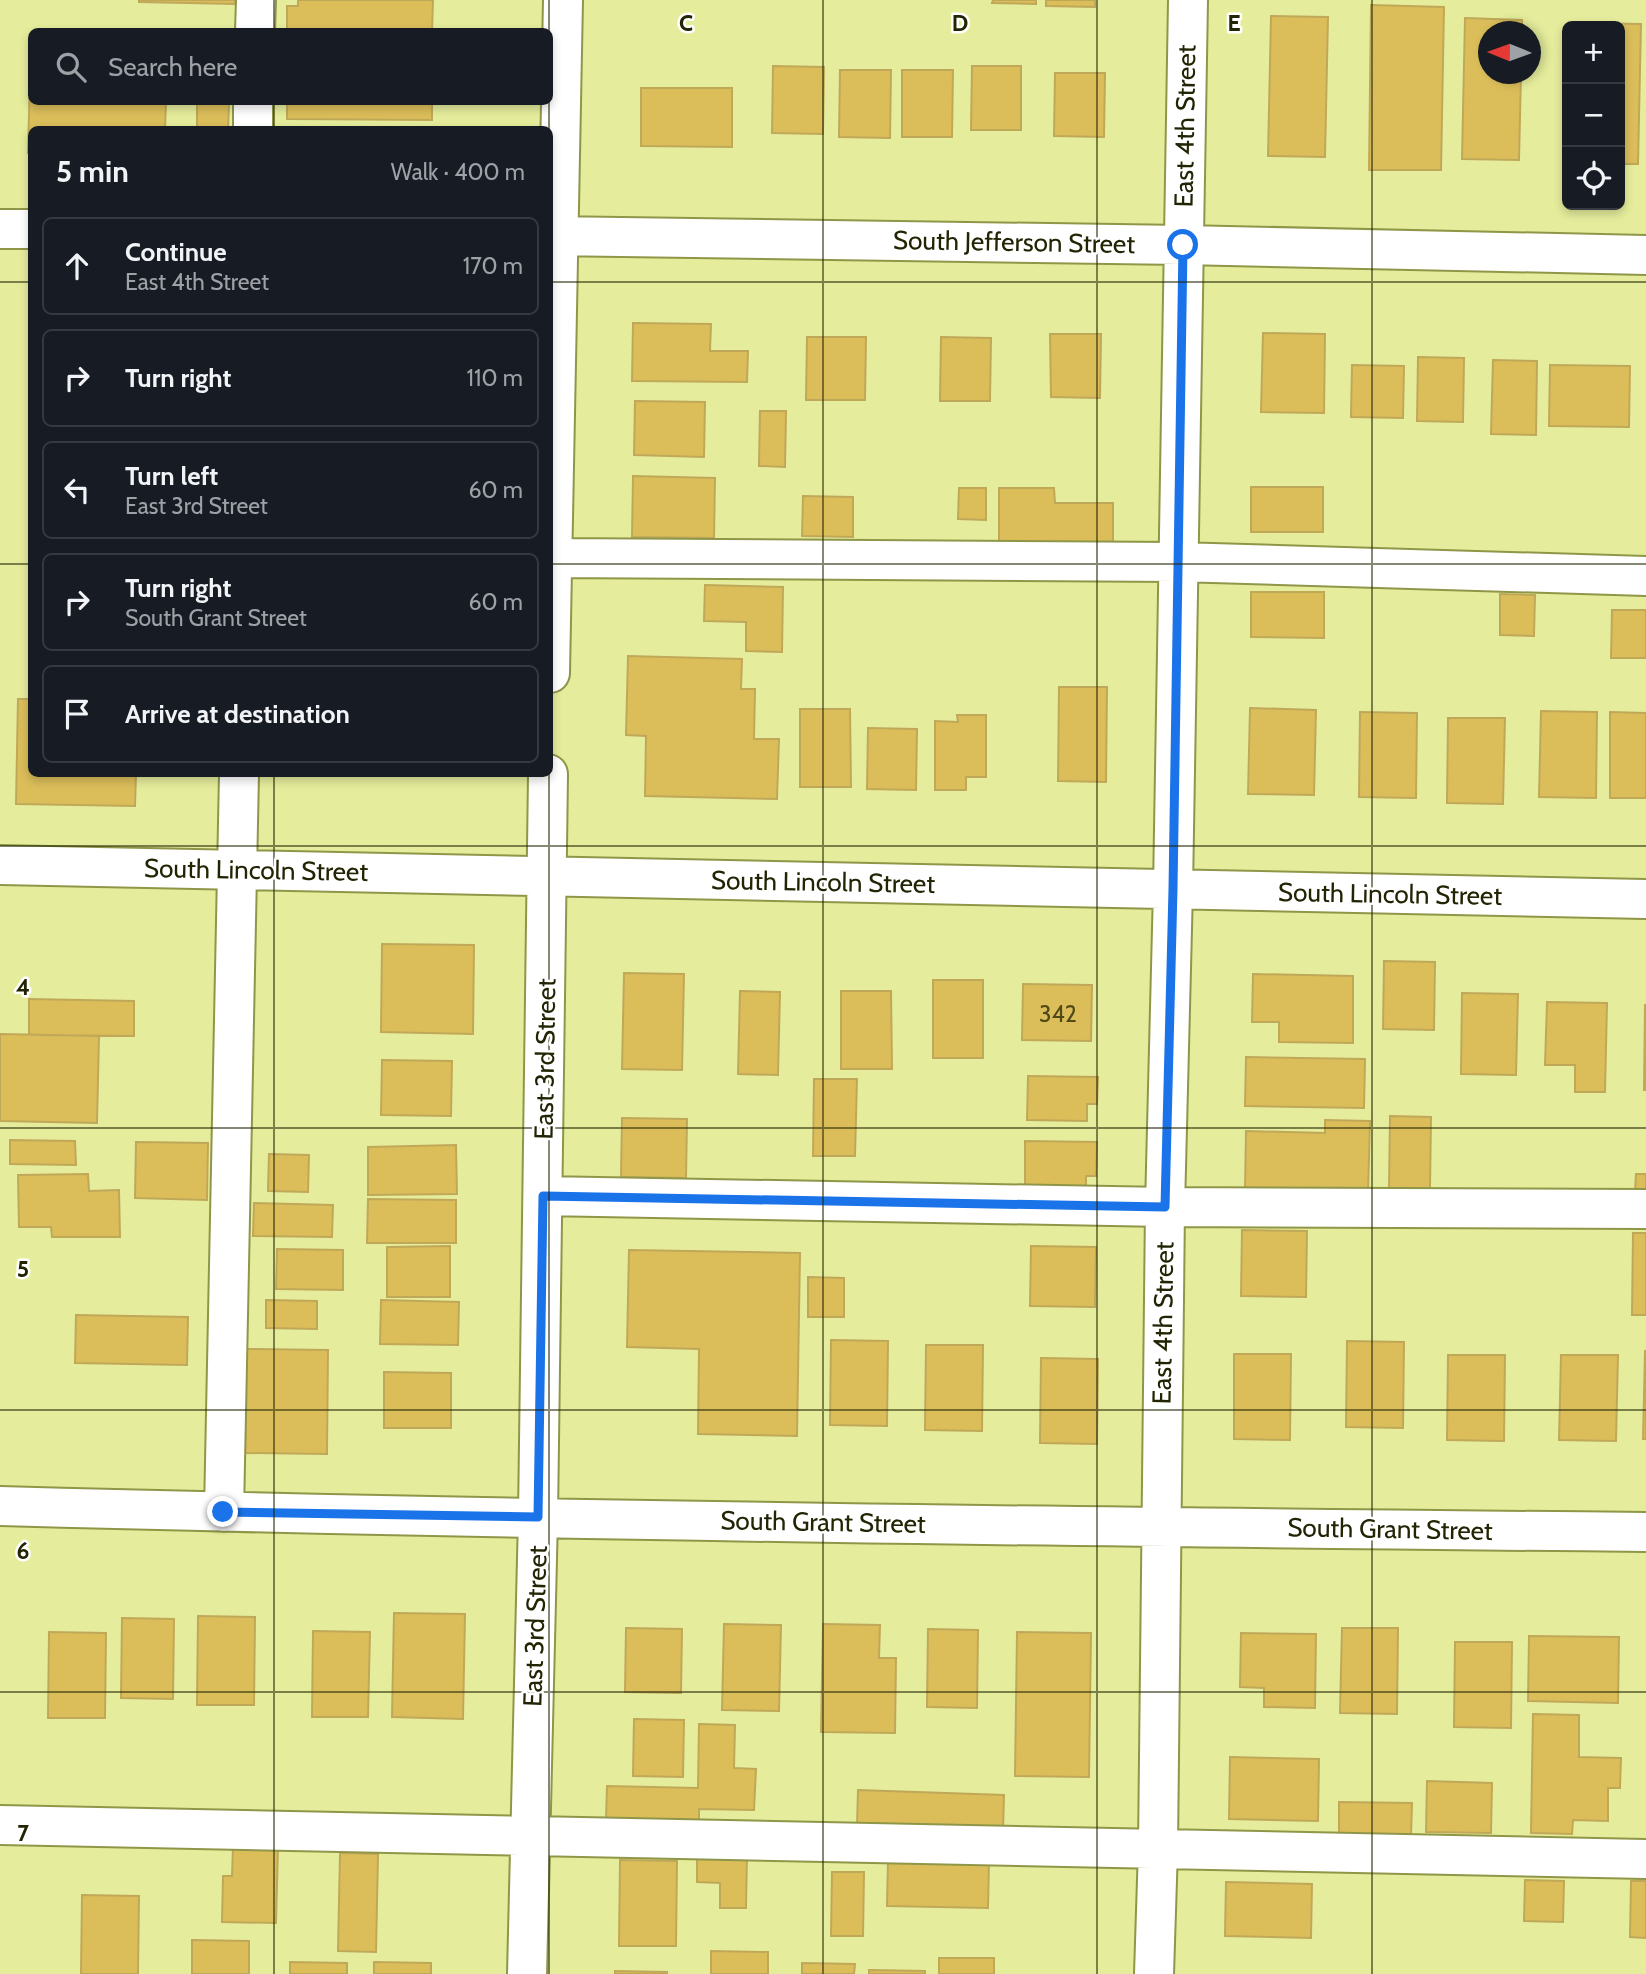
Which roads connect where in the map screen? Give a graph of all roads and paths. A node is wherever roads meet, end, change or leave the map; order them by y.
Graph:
1 (256, 0) edge
2 (563, 0) edge
3 (1188, 0) edge
4 (255, 28) edge
5 (253, 105) edge
6 (253, 126) edge
7 (0, 229) edge
8 (28, 229) edge
9 (554, 236) edge
10 (1183, 245) junction
11 (1646, 255) edge
12 (553, 343) edge
13 (553, 558) edge
14 (1178, 562) junction
15 (1646, 576) edge
16 (239, 777) edge
17 (548, 777) edge
18 (0, 865) edge
19 (237, 870) junction
20 (547, 876) junction
21 (1173, 889) junction
22 (1646, 899) edge
23 (543, 1196) junction
24 (1165, 1207) junction
25 (1646, 1209) edge
26 (0, 1506) edge
27 (223, 1512) junction
28 (538, 1517) junction
29 (1160, 1527) junction
30 (1646, 1532) edge
31 (0, 1825) edge
32 (529, 1836) junction
33 (1158, 1848) junction
34 (1646, 1859) edge
35 (527, 1974) edge
36 (1154, 1974) edge

1 - 4 street
2 - 9 street
3 - 10 street, East 4th Street
5 - 6 street
7 - 8 street
9 - 10 street, South Jefferson Street
9 - 12 street
10 - 11 street, South Jefferson Street
10 - 14 street, East 4th Street
13 - 14 street
14 - 15 street
14 - 21 street, East 4th Street
16 - 19 street
17 - 20 street, East 3rd Street
18 - 19 street, South Lincoln Street
19 - 20 street, South Lincoln Street
19 - 27 street
20 - 21 street, South Lincoln Street
20 - 23 street, East 3rd Street
21 - 22 street, South Lincoln Street
21 - 24 street, East 4th Street
23 - 24 street
23 - 28 street, East 3rd Street
24 - 25 street
24 - 29 street, East 4th Street
26 - 27 street, South Grant Street
27 - 28 street, South Grant Street
28 - 29 street, South Grant Street
28 - 32 street, East 3rd Street
29 - 30 street, South Grant Street
29 - 33 street, East 4th Street
31 - 32 street
32 - 33 street
32 - 35 street, East 3rd Street
33 - 34 street
33 - 36 street, East 4th Street

